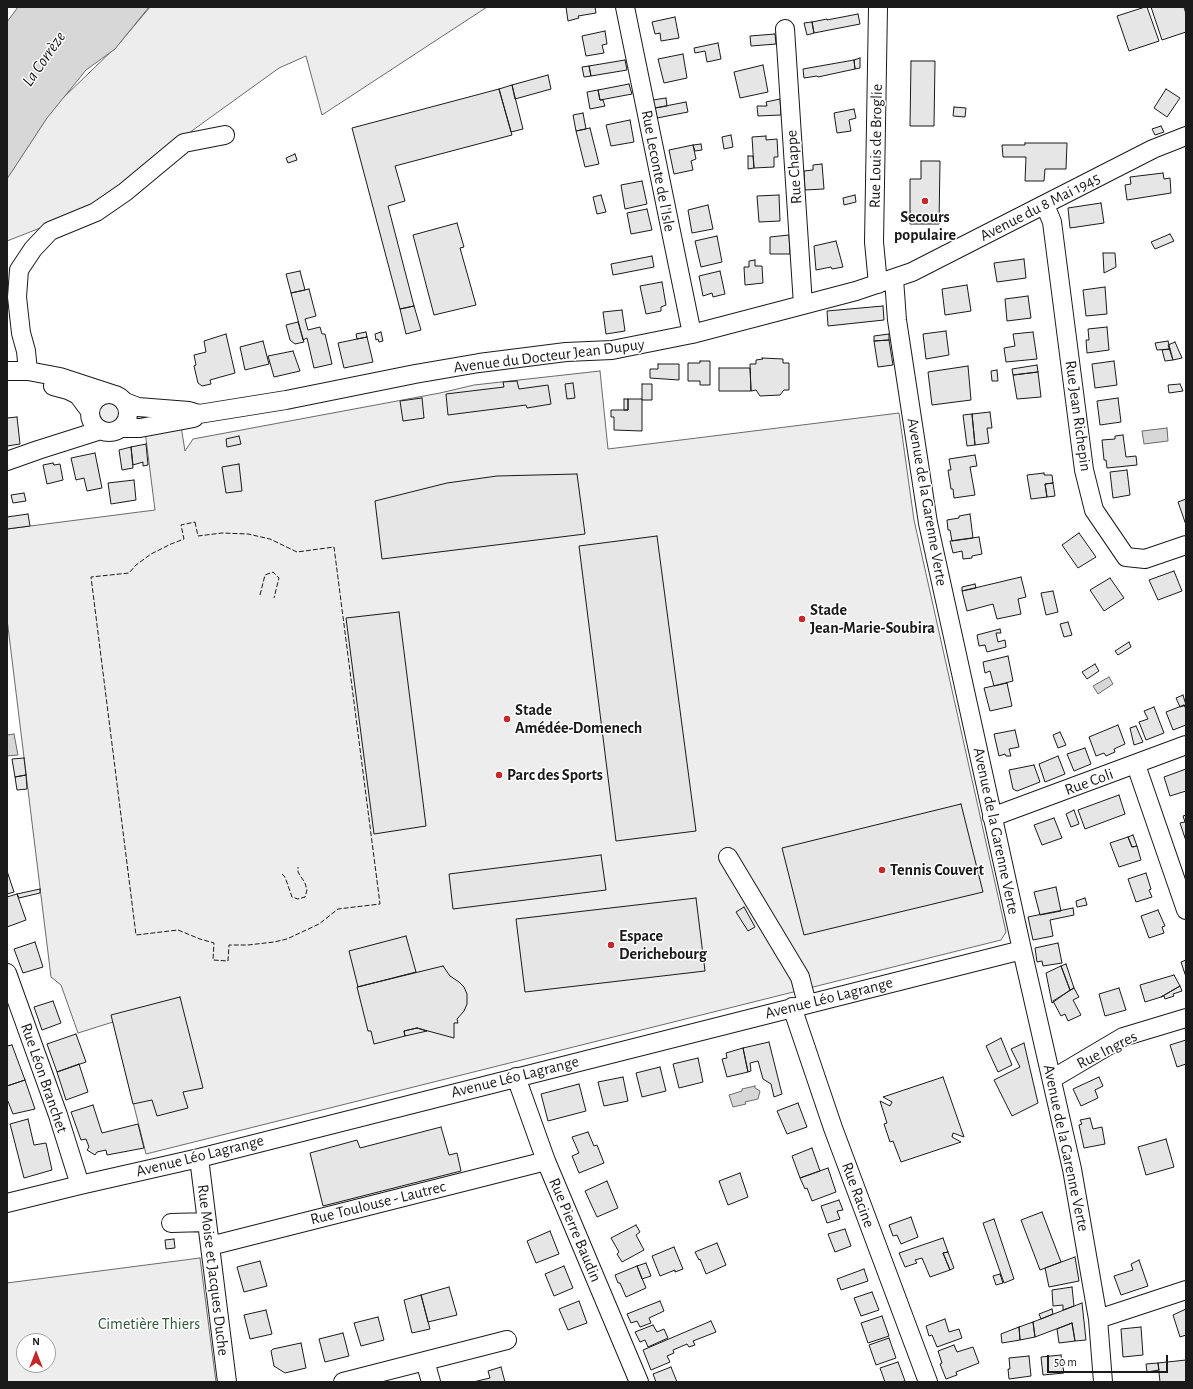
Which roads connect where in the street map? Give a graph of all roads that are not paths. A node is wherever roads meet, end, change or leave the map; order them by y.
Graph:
1 (625, 7) edge
2 (878, 7) edge
3 (786, 29) dead end
4 (225, 135) dead end
5 (1186, 136) edge
6 (1045, 205) junction
7 (886, 282) junction
8 (803, 305) junction
9 (692, 334) junction
10 (7, 371) edge
11 (28, 372) junction
12 (7, 377) edge
13 (118, 398) junction
14 (90, 412) junction
15 (199, 414) junction
16 (121, 428) junction
17 (101, 430) junction
18 (7, 461) edge
19 (1186, 545) edge
20 (1186, 746) edge
21 (1136, 765) junction
22 (992, 817) junction
23 (728, 857) dead end
24 (1186, 910) edge
25 (1022, 950) junction
26 (7, 973) edge
27 (799, 1006) junction
28 (1186, 1018) edge
29 (516, 1077) junction
30 (1052, 1079) junction
31 (199, 1158) junction
32 (546, 1161) junction
33 (80, 1185) junction
34 (7, 1203) edge
35 (207, 1222) junction
36 (171, 1223) dead end
37 (210, 1246) junction
38 (1186, 1290) edge
39 (1098, 1319) junction
40 (507, 1340) dead end
41 (425, 1361) junction
42 (227, 1382) edge
43 (343, 1382) edge
44 (431, 1382) edge
45 (639, 1382) edge
46 (928, 1382) edge
47 (1104, 1382) edge

1 - 9 street, Rue Leconte de l'Isle
2 - 7 street, Rue Louis de Broglie
3 - 8 street, Rue Chappe
4 - 11 street
5 - 6 street, Avenue du 8 Mai 1945
6 - 7 street, Avenue du 8 Mai 1945
6 - 19 street, Rue Jean Richepin
7 - 8 street, Avenue du Docteur Jean Dupuy
7 - 22 street, Avenue de la Garenne Verte
8 - 9 street, Avenue du Docteur Jean Dupuy
9 - 15 street, Avenue du Docteur Jean Dupuy
10 - 11 street, Avenue du Docteur Jean Dupuy
11 - 13 street, Avenue du Docteur Jean Dupuy
12 - 14 street
13 - 14 street
13 - 15 street, Avenue du Docteur Jean Dupuy
13 - 16 street
14 - 17 street
15 - 16 street, Avenue du Docteur Jean Dupuy
16 - 17 street
17 - 18 street
20 - 21 street, Rue Coli
21 - 22 street, Rue Coli
21 - 24 street
22 - 25 street, Avenue de la Garenne Verte
23 - 27 street, Rue Racine
25 - 27 street, Avenue Léo Lagrange
25 - 30 street, Avenue de la Garenne Verte
26 - 33 street, Rue Léon Branchet
27 - 29 street, Avenue Léo Lagrange
27 - 46 street, Rue Racine
28 - 30 street, Rue Ingres
29 - 31 street, Avenue Léo Lagrange
29 - 32 street, Rue Pierre Baudin
30 - 39 street, Avenue de la Garenne Verte
31 - 33 street, Avenue Léo Lagrange
31 - 35 street, Rue Moise et Jacques Duche
32 - 37 street, Rue Toulouse - Lautrec
32 - 45 street, Rue Pierre Baudin
33 - 34 street, Avenue Léo Lagrange
35 - 36 street
35 - 37 street, Rue Moise et Jacques Duche
37 - 42 street, Rue Moise et Jacques Duche
38 - 39 street
39 - 47 street, Avenue de la Garenne Verte
40 - 41 street
41 - 43 street
41 - 44 street

